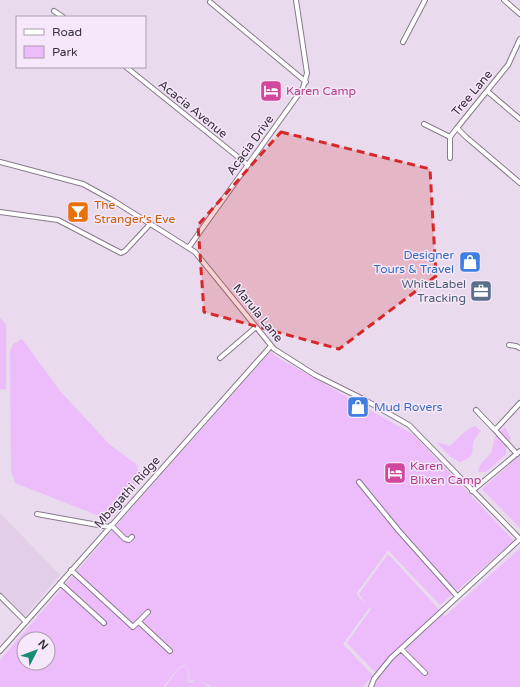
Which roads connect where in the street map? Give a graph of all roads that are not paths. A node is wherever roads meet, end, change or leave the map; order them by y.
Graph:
1 (296, 0) edge
2 (425, 0) edge
3 (504, 0) edge
4 (210, 2) dead end
5 (54, 11) dead end
6 (520, 14) edge
7 (62, 16) edge
8 (520, 39) edge
9 (403, 42) dead end
10 (127, 68) edge
11 (306, 82) junction
12 (487, 91) junction
13 (520, 119) edge
14 (424, 124) dead end
15 (457, 128) junction
16 (450, 137) junction
17 (450, 158) dead end
18 (0, 162) edge
19 (248, 165) junction
20 (520, 183) edge
21 (0, 212) edge
22 (150, 224) junction
23 (189, 248) junction
24 (256, 327) junction
25 (509, 345) dead end
26 (270, 346) junction
27 (520, 348) edge
28 (220, 358) dead end
29 (520, 403) edge
30 (476, 410) dead end
31 (494, 429) junction
32 (519, 452) edge
33 (360, 482) dead end
34 (472, 491) junction
35 (37, 514) dead end
36 (110, 526) junction
37 (132, 537) dead end
38 (520, 539) edge
39 (71, 570) junction
40 (60, 583) junction
41 (0, 596) edge
42 (457, 596) junction
43 (148, 612) dead end
44 (26, 622) junction
45 (140, 622) junction
46 (104, 623) dead end
47 (401, 649) junction
48 (0, 651) edge
49 (170, 651) dead end
50 (425, 673) dead end
51 (371, 687) edge

1 - 11 street
2 - 9 street
3 - 6 street
4 - 11 street
5 - 7 street
8 - 12 street, Tree Lane
10 - 19 street, Acacia Avenue
11 - 19 street, Acacia Drive
12 - 13 street
12 - 15 street, Tree Lane
14 - 16 street
15 - 16 street
15 - 20 street, Tree Lane
16 - 17 street
18 - 22 street, Marula Lane
19 - 23 street, Acacia Drive
21 - 22 street
22 - 23 street, Marula Lane
23 - 24 street, Marula Lane
24 - 26 street, Marula Lane
24 - 28 street
25 - 27 street
26 - 34 street, Marula Lane
26 - 36 street, Mbagathi Ridge
29 - 31 street
30 - 31 street
31 - 32 street
32 - 34 street
33 - 42 street
34 - 38 street, Marula Lane
35 - 36 street
36 - 37 street
36 - 39 street, Mbagathi Ridge
38 - 42 street
39 - 40 street, Mbagathi Ridge
39 - 45 street
40 - 44 street, Mbagathi Ridge
40 - 46 street
41 - 44 street
42 - 47 street
43 - 45 street
44 - 48 street, Mbagathi Ridge
45 - 49 street
47 - 50 street
47 - 51 street

